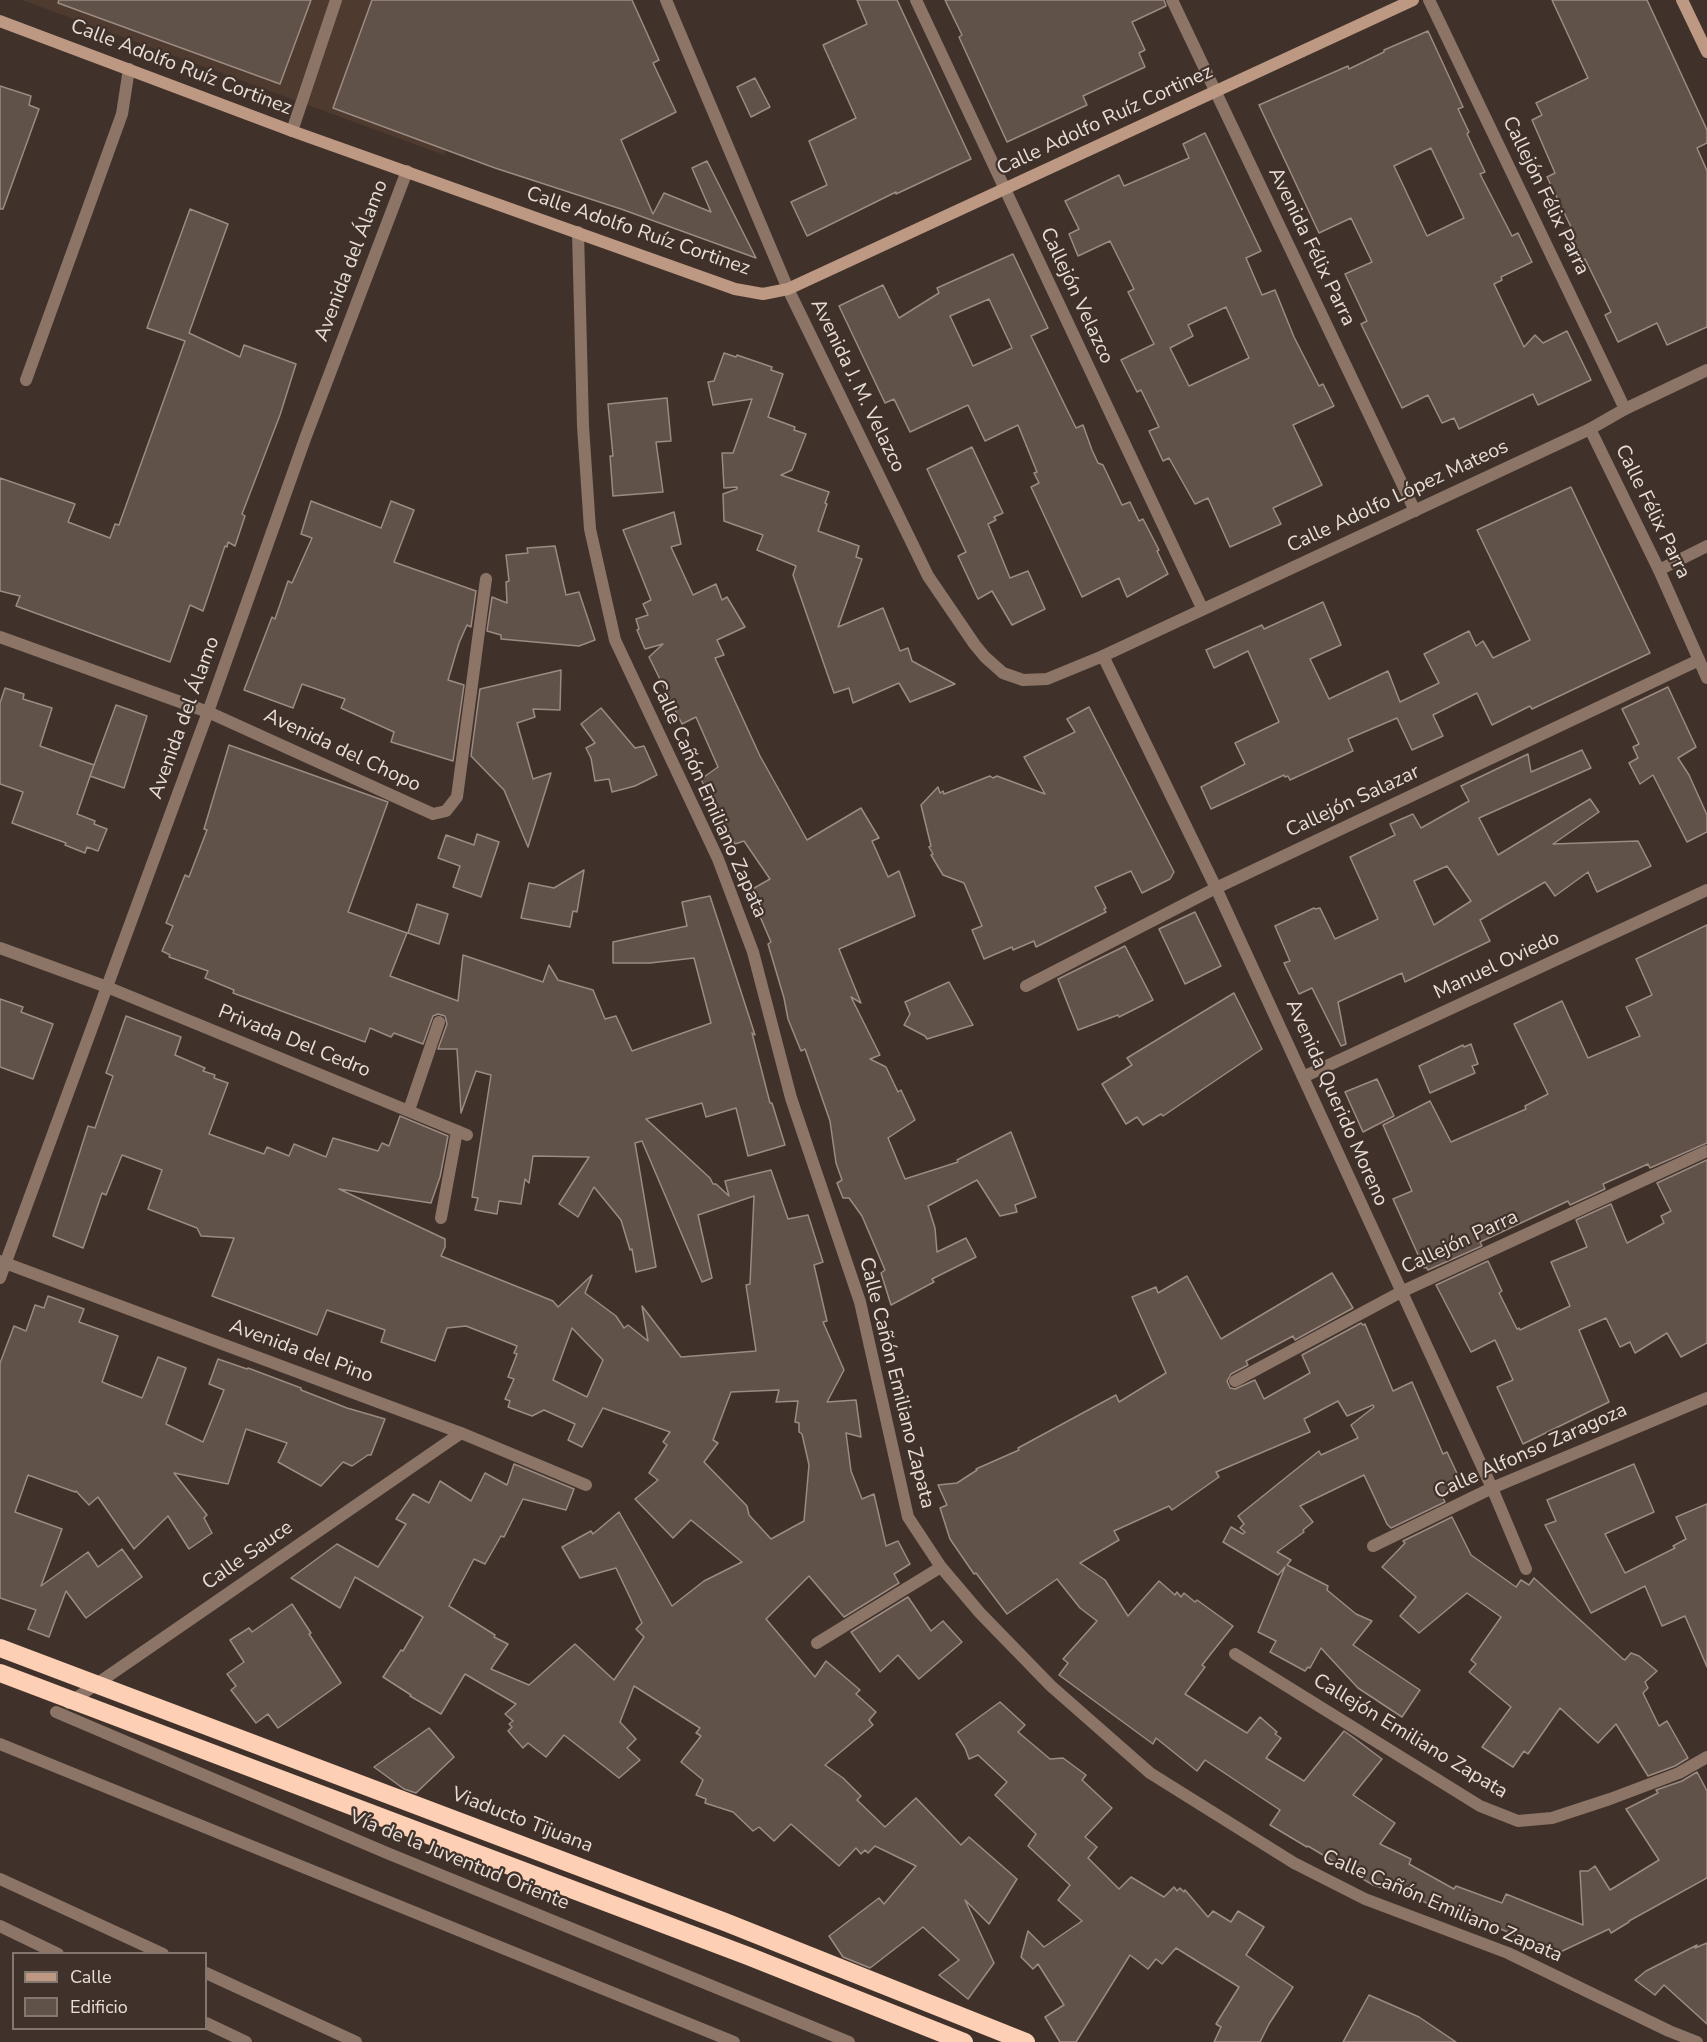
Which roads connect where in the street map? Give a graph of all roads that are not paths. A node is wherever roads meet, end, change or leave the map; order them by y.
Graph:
1 (336, 0) edge
2 (666, 0) edge
3 (916, 0) edge
4 (1172, 0) edge
5 (1413, 0) edge
6 (1429, 0) edge
7 (1682, 0) edge
8 (0, 21) edge
9 (1707, 52) edge
10 (129, 69) junction
11 (1214, 91) junction
12 (292, 131) junction
13 (407, 171) junction
14 (1004, 190) junction
15 (578, 232) junction
16 (788, 289) junction
17 (1707, 370) edge
18 (26, 380) dead end
19 (1625, 409) junction
20 (1590, 429) junction
21 (1415, 511) junction
22 (1707, 546) edge
23 (1659, 570) junction
24 (486, 579) dead end
25 (1202, 608) junction
26 (0, 637) edge
27 (1103, 656) junction
28 (1699, 660) junction
29 (1707, 678) edge
30 (208, 712) junction
31 (1216, 888) junction
32 (1707, 890) edge
33 (0, 948) edge
34 (1026, 986) dead end
35 (107, 987) junction
36 (438, 1022) dead end
37 (1303, 1077) junction
38 (409, 1110) junction
39 (1707, 1151) edge
40 (441, 1218) dead end
41 (3, 1262) edge
42 (0, 1278) edge
43 (1401, 1292) junction
44 (1235, 1381) dead end
45 (1707, 1398) edge
46 (461, 1433) junction
47 (586, 1485) dead end
48 (1491, 1488) junction
49 (1373, 1546) dead end
50 (941, 1567) junction
51 (1526, 1569) dead end
52 (817, 1643) dead end
53 (0, 1648) edge
54 (1235, 1654) dead end
55 (0, 1673) edge
56 (56, 1712) joint
57 (0, 1744) edge
58 (1707, 1757) edge
59 (0, 1879) edge
60 (0, 1926) edge
61 (56, 1952) edge
62 (161, 1952) edge
63 (207, 1973) edge
64 (207, 2023) edge
65 (246, 2042) edge
66 (356, 2042) edge
67 (735, 2042) edge
68 (849, 2042) edge
69 (964, 2042) edge
70 (1026, 2042) edge
71 (1697, 2042) edge

1 - 12 street
2 - 16 street, Avenida J. M. Velazco
3 - 14 street, Callejón Velazco
4 - 11 street, Avenida Félix Parra
5 - 11 main road, Calle Adolfo Ruíz Cortinez
6 - 19 street, Callejón Félix Parra
7 - 9 main road
8 - 10 main road, Calle Adolfo Ruíz Cortinez
10 - 12 main road, Calle Adolfo Ruíz Cortinez
10 - 18 street
11 - 14 main road, Calle Adolfo Ruíz Cortinez
11 - 21 street, Avenida Félix Parra
12 - 13 main road, Calle Adolfo Ruíz Cortinez
13 - 15 main road, Calle Adolfo Ruíz Cortinez
13 - 30 street, Avenida del Álamo
14 - 16 main road, Calle Adolfo Ruíz Cortinez
14 - 25 street, Callejón Velazco
15 - 16 main road, Calle Adolfo Ruíz Cortinez
15 - 50 street, Calle Cañón Emiliano Zapata
16 - 27 street, Avenida J. M. Velazco
17 - 19 street, Calle Adolfo López Mateos
19 - 20 street, Calle Adolfo López Mateos
20 - 21 street, Calle Adolfo López Mateos
20 - 23 street, Calle Félix Parra
21 - 25 street, Calle Adolfo López Mateos
22 - 23 street
23 - 28 street, Calle Félix Parra
24 - 30 street, Avenida del Chopo
25 - 27 street, Calle Adolfo López Mateos
26 - 30 street, Avenida del Chopo
27 - 31 street, Avenida Querido Moreno
28 - 29 street, Calle Félix Parra
28 - 31 street, Callejón Salazar
30 - 35 street, Avenida del Álamo
31 - 34 street, Callejón Salazar
31 - 37 street, Avenida Querido Moreno
32 - 37 street, Manuel Oviedo
33 - 35 street, Privada Del Cedro
35 - 38 street, Privada Del Cedro
35 - 41 street, Avenida del Álamo
36 - 38 street
37 - 43 street, Avenida Querido Moreno
38 - 40 street, Privada Del Cedro
39 - 43 street, Callejón Parra
41 - 42 street, Avenida del Álamo
41 - 46 street, Avenida del Pino
43 - 44 street, Callejón Parra
43 - 48 street, Avenida Querido Moreno
45 - 48 street, Calle Alfonso Zaragoza
46 - 47 street, Avenida del Pino
46 - 56 street, Calle Sauce
48 - 49 street, Calle Alfonso Zaragoza
48 - 51 street, Avenida Querido Moreno
50 - 52 street
50 - 71 street, Calle Cañón Emiliano Zapata
53 - 70 highway, Viaducto Tijuana
54 - 58 street, Callejón Emiliano Zapata
55 - 69 highway
56 - 68 street, Vía de la Juventud Oriente
57 - 67 street
59 - 62 street
60 - 61 street
63 - 66 street
64 - 65 street

